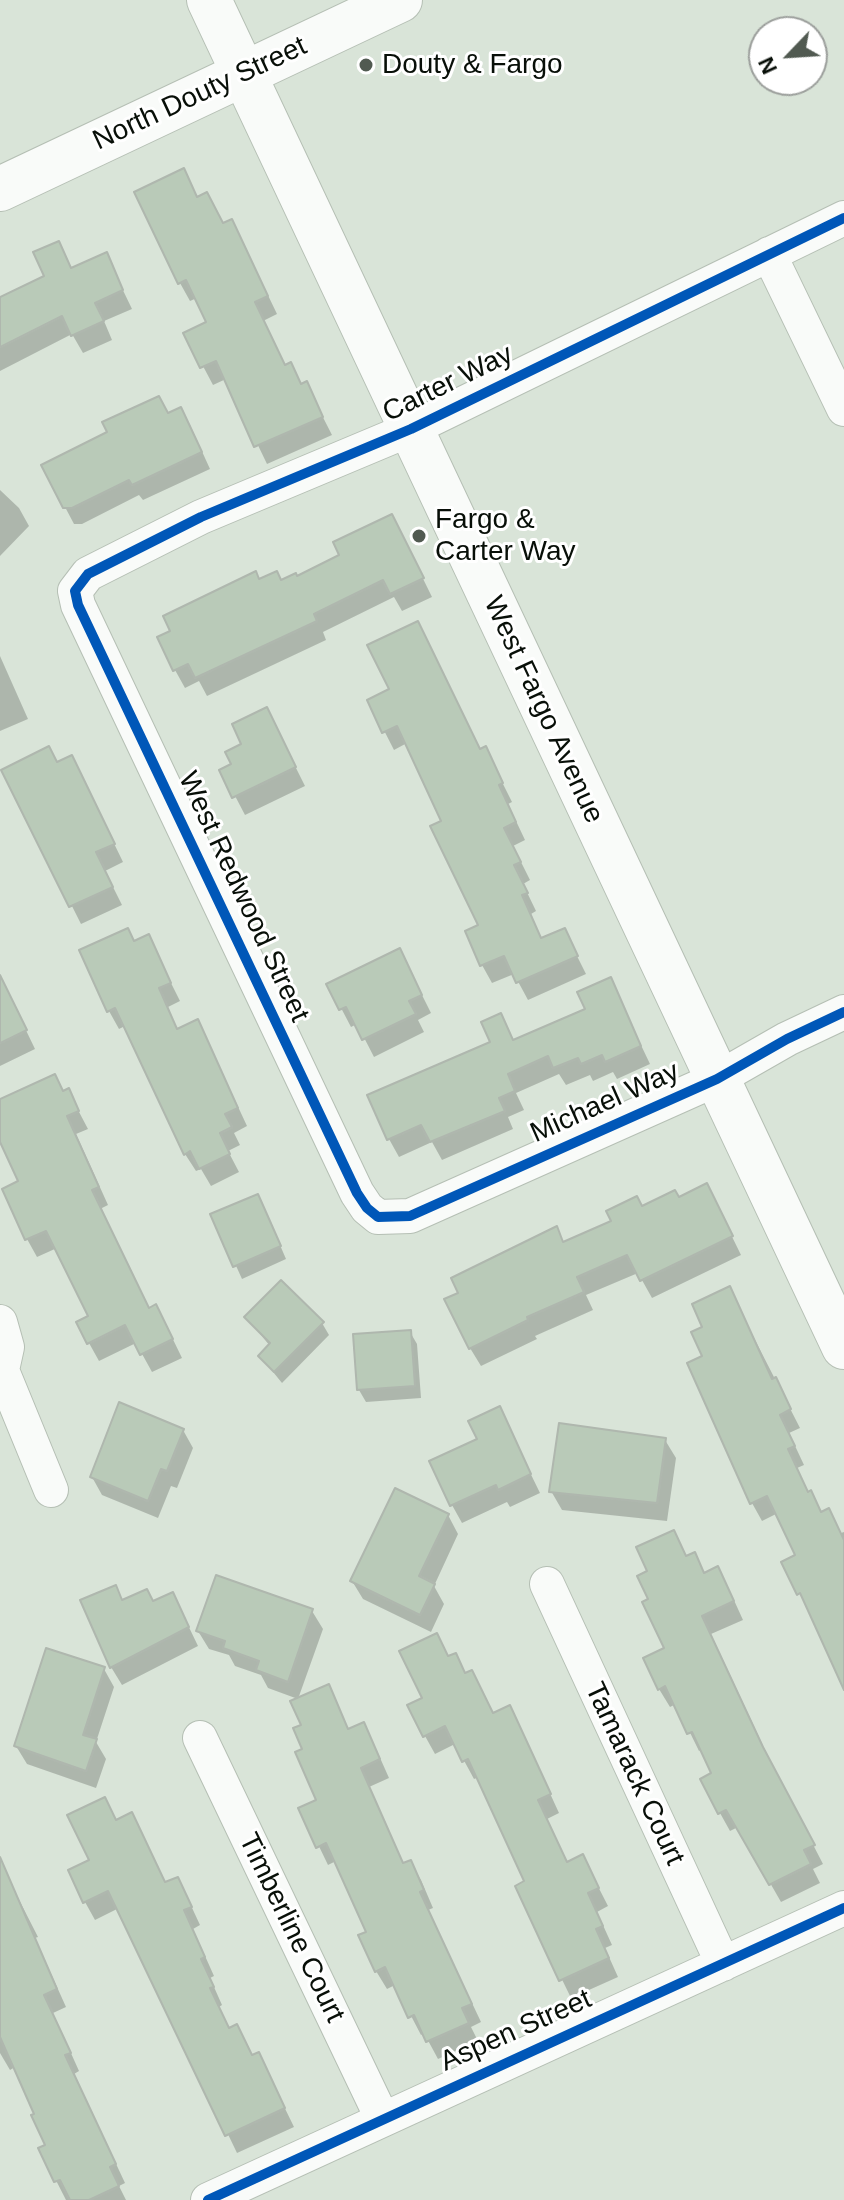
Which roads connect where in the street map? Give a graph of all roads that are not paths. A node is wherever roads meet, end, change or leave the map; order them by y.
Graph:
1 (209, 0) edge
2 (400, 0) edge
3 (244, 73) junction
4 (0, 189) edge
5 (844, 218) edge
6 (769, 254) junction
7 (844, 409) edge
8 (411, 429) junction
9 (75, 591) joint
10 (844, 1012) edge
11 (717, 1079) junction
12 (378, 1217) joint
13 (0, 1322) edge
14 (844, 1347) edge
15 (2, 1376) edge
16 (51, 1490) dead end
17 (547, 1584) dead end
18 (200, 1738) dead end
19 (844, 1908) edge
20 (723, 1964) junction
21 (382, 2118) junction
22 (208, 2200) edge

1 - 3 main road, West Fargo Avenue
2 - 3 main road, North Douty Street
3 - 4 main road, North Douty Street
3 - 8 main road, West Fargo Avenue
5 - 6 street, Carter Way
6 - 7 street
6 - 8 street, Carter Way
8 - 9 street, Carter Way
8 - 11 main road, West Fargo Avenue
9 - 12 street, West Redwood Street
10 - 11 street, Michael Way
11 - 12 street, Michael Way
11 - 14 main road, West Fargo Avenue
13 - 15 street
15 - 16 street
17 - 20 street, Tamarack Court
18 - 21 street, Timberline Court
19 - 20 street, Aspen Street
20 - 21 street, Aspen Street
21 - 22 street, Aspen Street

